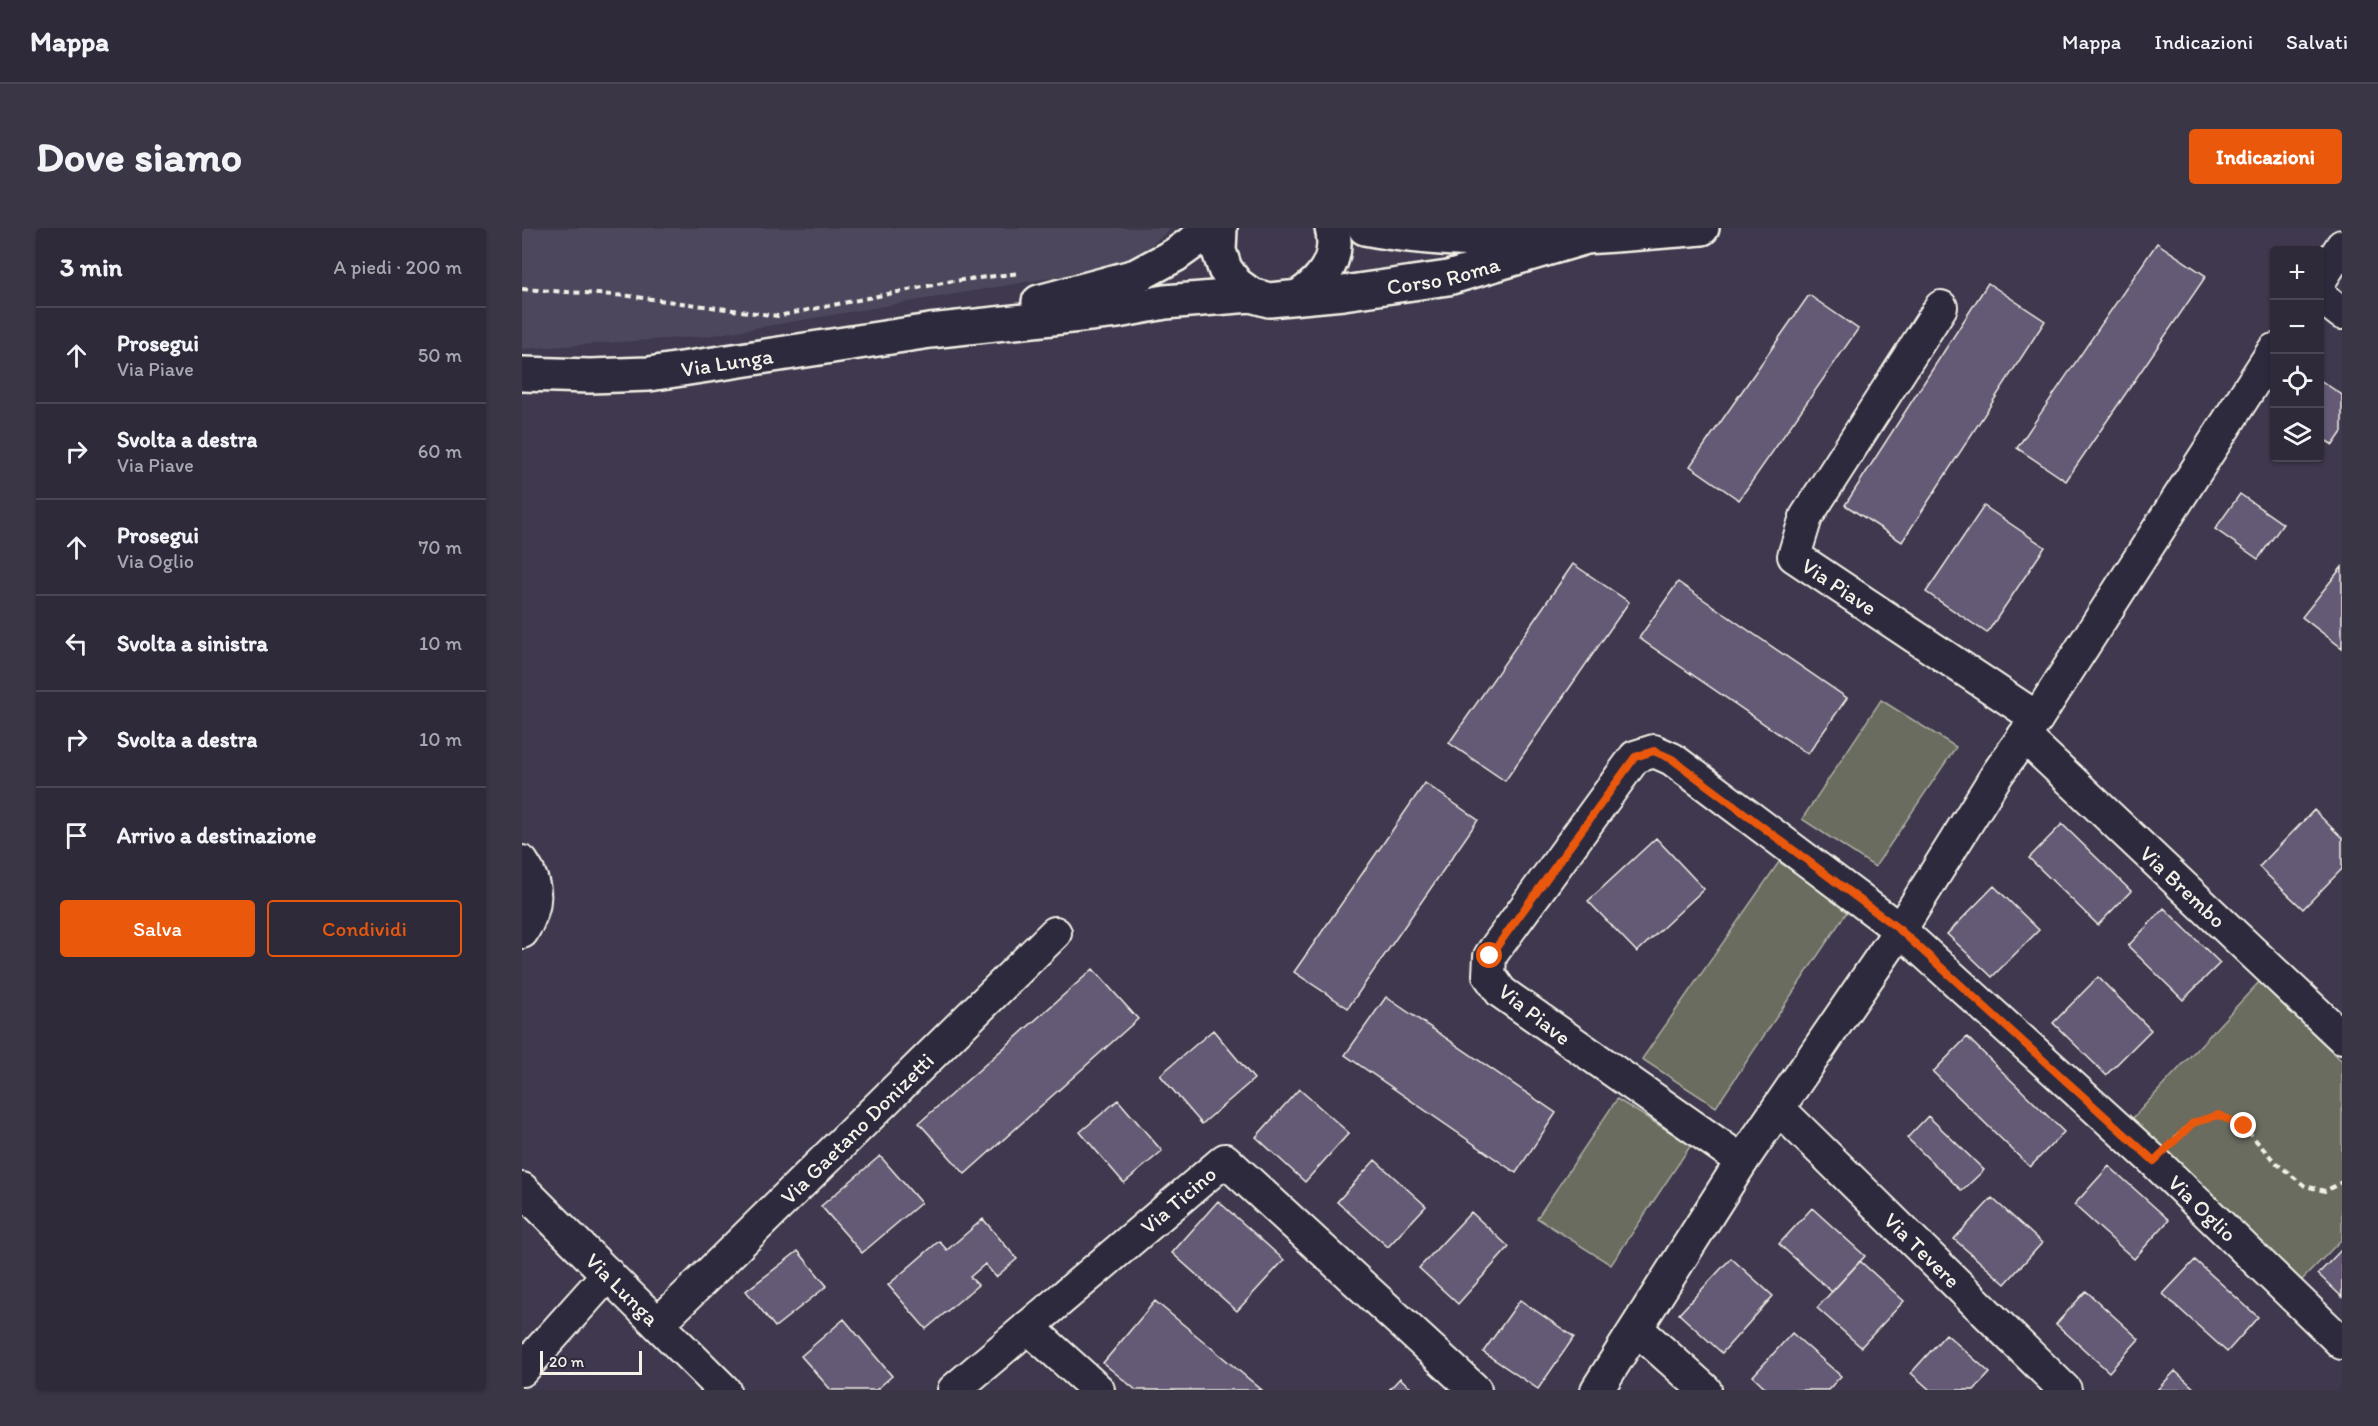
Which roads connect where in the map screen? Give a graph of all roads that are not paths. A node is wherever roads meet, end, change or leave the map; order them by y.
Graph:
1 (1213, 228) edge
2 (1220, 228) edge
3 (1332, 228) edge
4 (1365, 228) edge
5 (1702, 228) edge
6 (1583, 238) junction
7 (2342, 246) edge
8 (2324, 273) edge
9 (1251, 295) junction
10 (1300, 296) junction
11 (2324, 300) edge
12 (1941, 307) dead end
13 (2342, 313) edge
14 (930, 331) junction
15 (2271, 354) edge
16 (522, 374) edge
17 (2030, 727) junction
18 (522, 862) edge
19 (1900, 930) junction
20 (522, 932) edge
21 (1055, 933) dead end
22 (2342, 1037) edge
23 (1779, 1110) junction
24 (1742, 1161) junction
25 (522, 1189) edge
26 (608, 1275) junction
27 (658, 1324) junction
28 (1028, 1327) junction
29 (1637, 1329) junction
30 (2342, 1344) edge
31 (522, 1370) edge
32 (724, 1390) edge
33 (954, 1390) edge
34 (1098, 1390) edge
35 (1475, 1390) edge
36 (1597, 1390) edge
37 (1705, 1390) edge
38 (2065, 1390) edge

1 - 14 street, Via Lunga
2 - 9 street
3 - 10 street
4 - 6 street, Corso Roma
5 - 6 street, Corso Roma
6 - 10 street, Corso Roma
7 - 8 street
9 - 10 street, Corso Roma
9 - 14 street, Via Lunga
11 - 13 street
12 - 17 street, Via Piave
14 - 16 street, Via Lunga
15 - 17 street
17 - 19 street
17 - 22 street, Via Brembo
18 - 20 street
19 - 23 street
19 - 24 street, Via Piave
19 - 30 street, Via Oglio
21 - 27 street, Via Gaetano Donizetti
23 - 24 street
23 - 38 street, Via Tevere
24 - 29 street
25 - 26 street, Via Lunga
26 - 27 street, Via Lunga
26 - 31 street
27 - 32 street, Via Lunga
28 - 33 street, Via Ticino
28 - 34 street
28 - 35 street, Via Ticino
29 - 36 street
29 - 37 street

